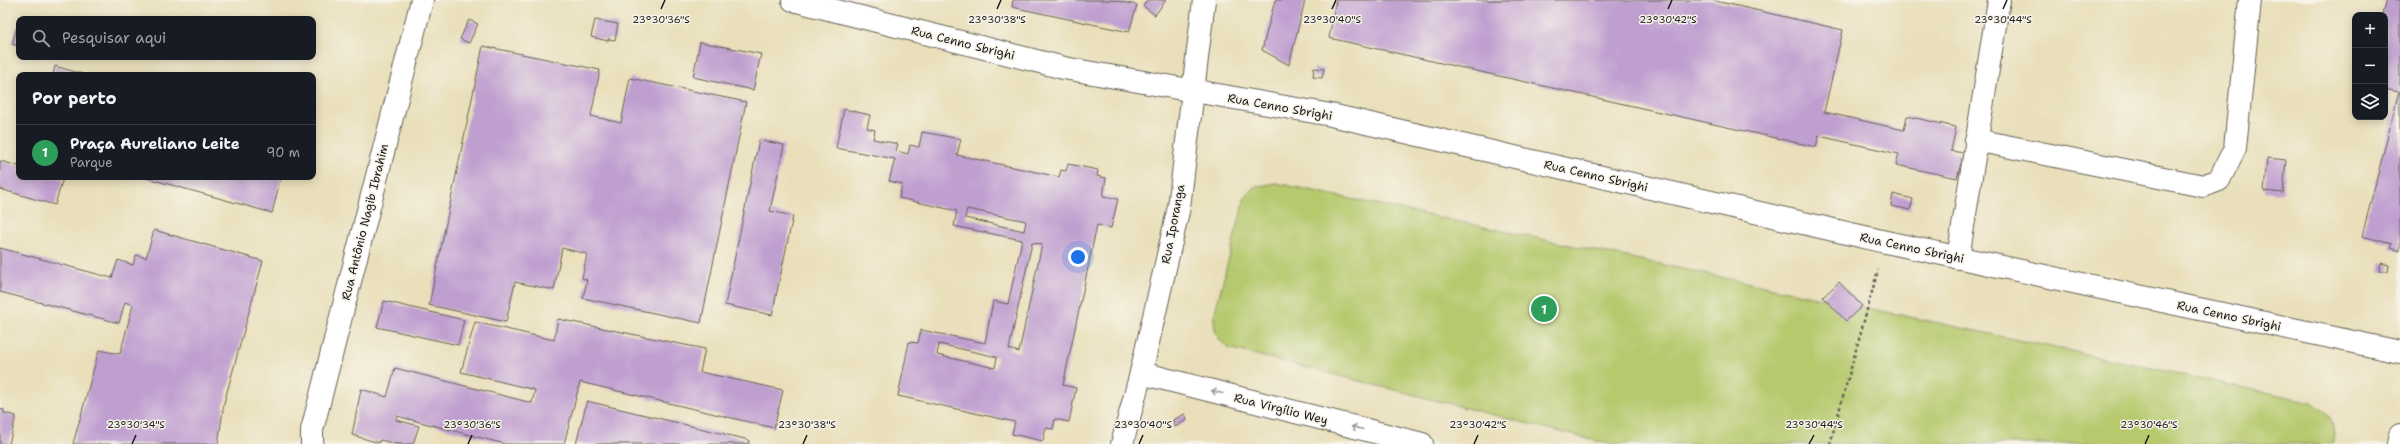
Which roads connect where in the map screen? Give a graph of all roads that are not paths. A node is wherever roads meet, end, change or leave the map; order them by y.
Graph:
1 (422, 0) edge
2 (793, 0) edge
3 (1204, 0) edge
4 (1999, 0) edge
5 (2250, 0) edge
6 (1191, 92) junction
7 (1976, 140) junction
8 (1958, 258) junction
9 (2400, 352) edge
10 (1141, 373) junction
11 (2400, 435) edge
12 (312, 444) edge
13 (1122, 444) edge
14 (1422, 444) edge
15 (2398, 444) edge

1 - 12 street, Rua Antônio Nagib Ibrahim
2 - 6 street, Rua Cenno Sbrighi
3 - 6 street, Rua Iporanga
4 - 7 street
5 - 7 street
6 - 8 street, Rua Cenno Sbrighi
6 - 10 street, Rua Iporanga
7 - 8 street
8 - 9 street, Rua Cenno Sbrighi
10 - 13 street, Rua Iporanga
14 -> 10 street, Rua Virgílio Wey
11 - 15 street

